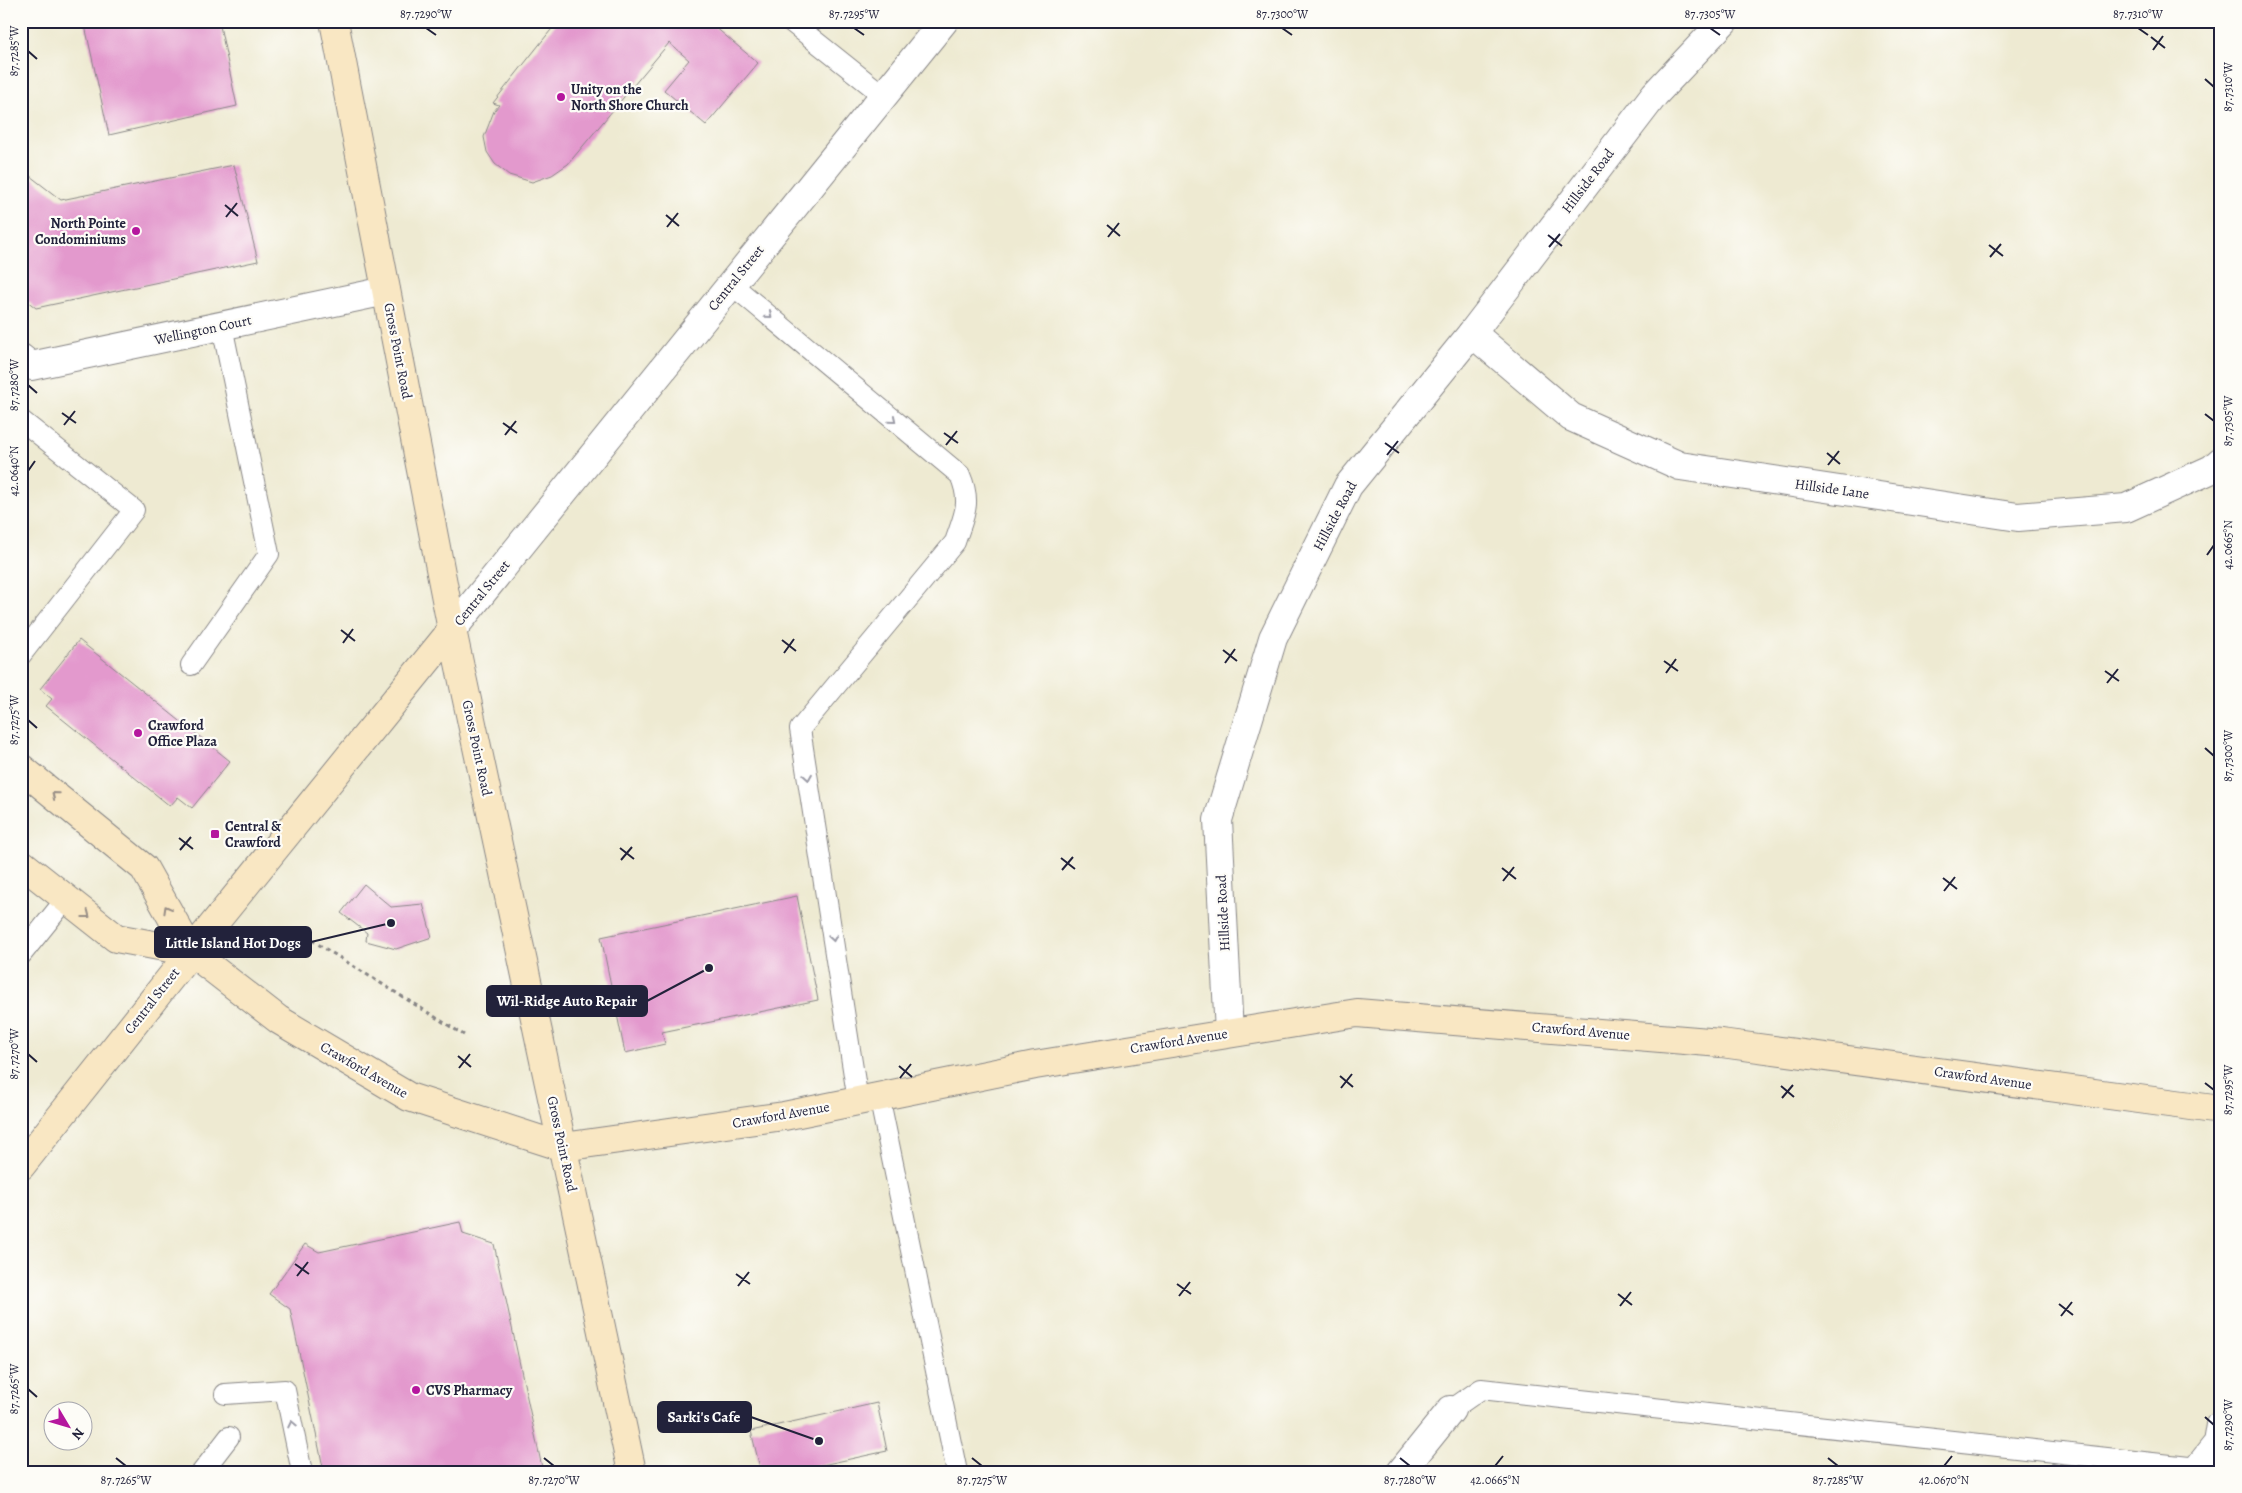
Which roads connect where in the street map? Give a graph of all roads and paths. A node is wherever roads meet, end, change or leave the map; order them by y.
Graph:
1 (334, 21) edge
2 (790, 21) edge
3 (944, 21) edge
4 (1724, 21) edge
5 (884, 96) junction
6 (731, 284) junction
7 (386, 291) junction
8 (222, 326) junction
9 (1472, 333) junction
10 (21, 358) edge
11 (21, 420) edge
12 (2221, 461) edge
13 (452, 630) junction
14 (21, 655) edge
15 (191, 665) dead end
16 (21, 768) edge
17 (21, 863) edge
18 (66, 899) junction
19 (305, 936) dead end
20 (191, 952) junction
21 (21, 954) edge
22 (1229, 1033) junction
23 (464, 1035) dead end
24 (869, 1098) junction
25 (2221, 1110) edge
26 (563, 1147) junction
27 (21, 1166) edge
28 (225, 1394) dead end
29 (1452, 1410) joint
30 (2221, 1425) edge
31 (229, 1437) dead end
32 (2197, 1470) edge
33 (202, 1472) edge
34 (302, 1472) edge
35 (632, 1472) edge
36 (957, 1472) edge
37 (1401, 1472) edge

1 - 7 main road, Gross Point Road
2 - 5 lane
3 - 5 street, Central Street
4 - 9 street, Hillside Road
5 - 6 street, Central Street
6 - 13 street, Central Street
6 -> 24 lane
7 - 8 street, Wellington Court
7 - 13 main road, Gross Point Road
8 - 10 street, Wellington Court
8 - 15 lane
9 - 12 street, Hillside Lane
9 - 22 street, Hillside Road
11 - 14 lane
13 - 20 main road, Central Street
13 - 26 main road, Gross Point Road
20 -> 16 main road, Crawford Avenue
17 - 18 main road, Crawford Avenue
18 -> 20 main road, Crawford Avenue
18 - 21 lane
19 - 23 path
20 - 26 main road, Crawford Avenue
20 - 27 main road, Central Street
22 - 24 main road, Crawford Avenue
22 - 25 main road, Crawford Avenue
24 - 26 main road, Crawford Avenue
24 - 36 lane
26 - 35 main road, Gross Point Road
34 -> 28 lane
29 - 32 lane
29 - 37 street
30 - 32 street
31 - 33 lane

